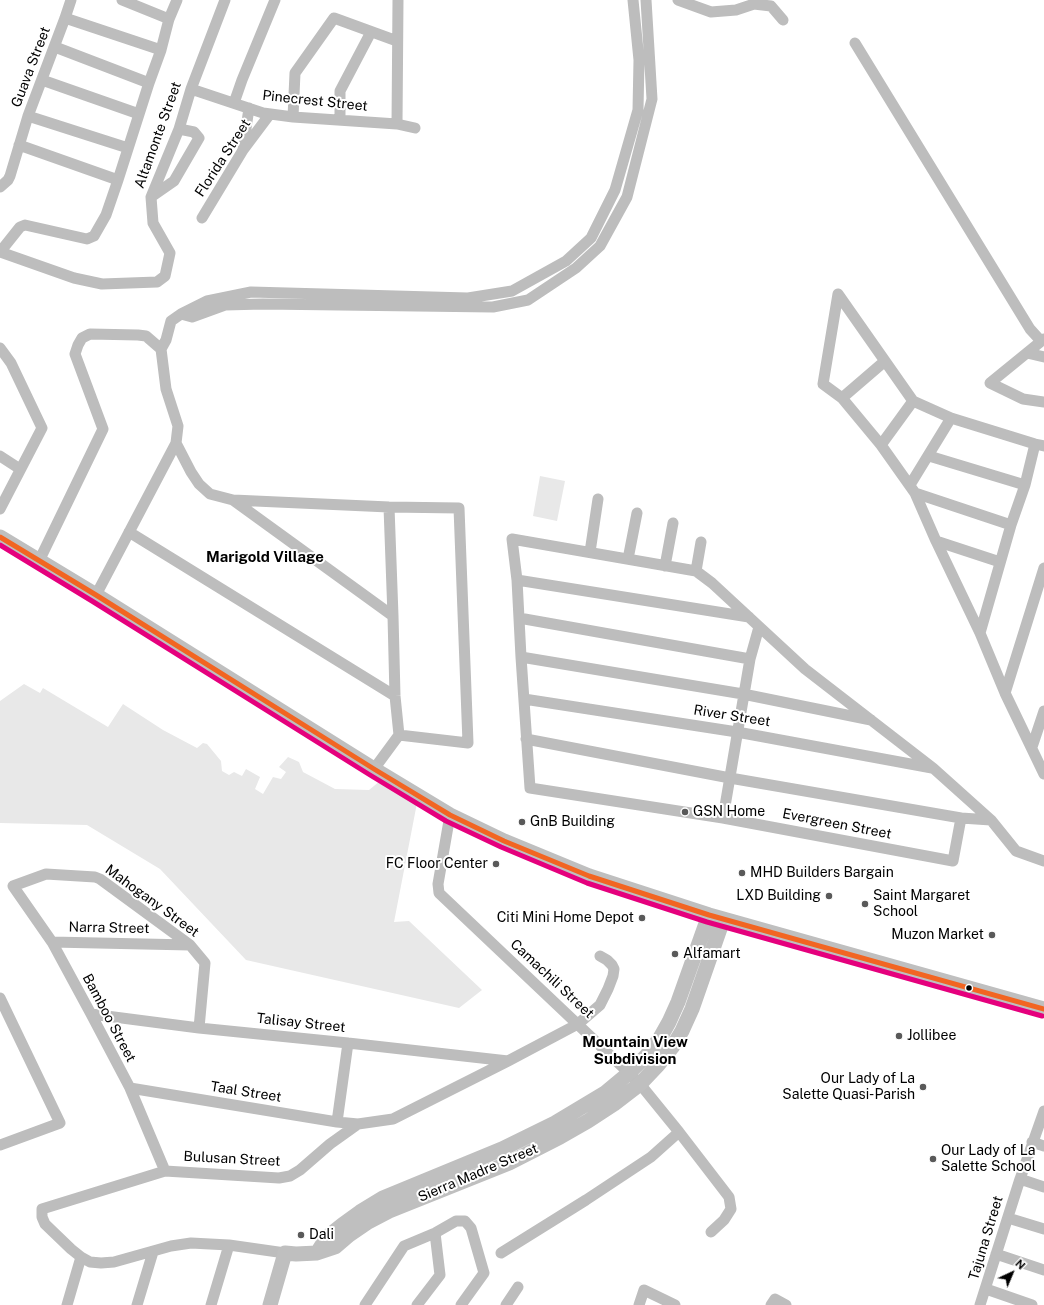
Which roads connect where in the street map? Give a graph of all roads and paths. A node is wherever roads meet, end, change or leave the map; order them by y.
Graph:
1 (71, 0) edge
2 (122, 0) edge
3 (177, 0) edge
4 (225, 0) edge
5 (275, 0) edge
6 (397, 0) edge
7 (633, 0) edge
8 (646, 0) edge
9 (678, 0) edge
10 (65, 18) junction
11 (169, 19) junction
12 (783, 20) dead end
13 (370, 32) junction
14 (397, 41) junction
15 (855, 43) dead end
16 (55, 47) junction
17 (161, 50) junction
18 (42, 80) junction
19 (149, 83) junction
20 (191, 88) junction
21 (234, 103) junction
22 (249, 108) junction
23 (139, 114) junction
24 (270, 114) junction
25 (28, 116) junction
26 (293, 117) junction
27 (340, 120) junction
28 (397, 124) junction
29 (415, 128) dead end
30 (179, 129) junction
31 (19, 145) junction
32 (128, 148) junction
33 (243, 150) junction
34 (118, 180) junction
35 (3, 182) edge
36 (151, 197) junction
37 (202, 218) dead end
38 (591, 238) junction
39 (600, 246) junction
40 (0, 252) edge
41 (181, 314) junction
42 (1043, 340) edge
43 (0, 348) edge
44 (161, 349) junction
45 (1027, 354) junction
46 (1044, 357) edge
47 (885, 361) junction
48 (842, 398) junction
49 (913, 401) junction
50 (1044, 402) edge
51 (951, 418) junction
52 (176, 443) junction
53 (881, 445) junction
54 (1039, 445) edge
55 (0, 456) edge
56 (929, 456) junction
57 (20, 469) junction
58 (1024, 485) junction
59 (913, 489) junction
60 (233, 500) junction
61 (598, 500) dead end
62 (389, 507) junction
63 (0, 509) edge
64 (637, 513) dead end
65 (673, 523) dead end
66 (1011, 525) junction
67 (129, 532) junction
68 (0, 537) edge
69 (936, 541) junction
70 (701, 542) dead end
71 (590, 552) junction
72 (628, 559) junction
73 (39, 561) junction
74 (1000, 562) junction
75 (665, 566) junction
76 (1044, 568) edge
77 (696, 571) junction
78 (517, 580) junction
79 (96, 595) junction
80 (393, 616) junction
81 (749, 617) junction
82 (519, 618) junction
83 (758, 627) junction
84 (980, 633) junction
85 (521, 657) junction
86 (750, 659) junction
87 (1005, 693) junction
88 (743, 694) junction
89 (395, 696) junction
90 (524, 700) junction
91 (1044, 711) edge
92 (873, 721) junction
93 (737, 732) junction
94 (399, 734) junction
95 (526, 739) junction
96 (1032, 747) junction
97 (933, 768) junction
98 (374, 769) junction
99 (1044, 774) edge
100 (730, 778) junction
101 (450, 815) junction
102 (723, 818) junction
103 (961, 818) junction
104 (991, 820) junction
105 (1044, 861) edge
106 (13, 886) joint
107 (709, 915) junction
108 (723, 920) junction
109 (52, 942) junction
110 (190, 945) junction
111 (600, 956) dead end
112 (0, 998) edge
113 (1044, 1009) edge
114 (91, 1014) junction
115 (578, 1024) junction
116 (199, 1028) junction
117 (348, 1042) junction
118 (508, 1061) junction
119 (630, 1073) junction
120 (640, 1084) junction
121 (130, 1088) junction
122 (1044, 1111) edge
123 (337, 1122) junction
124 (358, 1124) junction
125 (679, 1132) junction
126 (1032, 1142) junction
127 (0, 1144) edge
128 (1044, 1146) edge
129 (451, 1169) junction
130 (165, 1171) junction
131 (1020, 1179) junction
132 (456, 1184) junction
133 (1044, 1187) edge
134 (42, 1209) joint
135 (1008, 1218) junction
136 (1044, 1229) edge
137 (711, 1232) dead end
138 (435, 1233) junction
139 (229, 1245) junction
140 (153, 1252) junction
141 (285, 1253) junction
142 (317, 1253) junction
143 (501, 1253) dead end
144 (996, 1254) junction
145 (81, 1257) junction
146 (1044, 1270) edge
147 (518, 1287) dead end
148 (986, 1289) junction
149 (67, 1305) edge
150 (137, 1305) edge
151 (211, 1305) edge
152 (270, 1305) edge
153 (365, 1305) edge
154 (417, 1305) edge
155 (461, 1305) edge
156 (506, 1305) edge
157 (639, 1305) edge
158 (675, 1305) edge
159 (771, 1305) edge
160 (786, 1305) edge
161 (980, 1305) edge
162 (1032, 1305) edge

1 - 10 street, Guava Street
2 - 11 street
3 - 11 street
4 - 20 street, Altamonte Street
5 - 21 street
6 - 14 street
7 - 38 street
8 - 39 street
9 - 12 street
10 - 16 street, Guava Street
10 - 17 street
11 - 17 street
13 - 14 street
13 - 26 street
13 - 27 street
14 - 28 street
15 - 42 street
16 - 18 street, Guava Street
16 - 19 street
17 - 19 street
18 - 23 street
18 - 25 street, Guava Street
19 - 23 street
20 - 21 street, Pinecrest Street
20 - 30 street, Altamonte Street
21 - 22 street, Pinecrest Street
22 - 24 street, Pinecrest Street
22 - 33 street
23 - 32 street
24 - 26 street, Pinecrest Street
24 - 33 street, Florida Street
25 - 31 street, Guava Street
25 - 32 street
26 - 27 street, Pinecrest Street
27 - 28 street, Pinecrest Street
28 - 29 street, Pinecrest Street
30 - 36 street, Altamonte Street
30 - 36 street
31 - 34 street
31 - 35 street, Guava Street
32 - 34 street
33 - 37 street, Florida Street
34 - 40 street
36 - 40 street, Altamonte Street
38 - 39 street
38 - 41 street
39 - 41 street
41 - 44 street
42 - 45 street
43 - 57 street
44 - 52 street
44 - 73 street
45 - 46 street
45 - 50 street
47 - 48 street
47 - 48 street
47 - 49 street
48 - 53 street
49 - 51 street
49 - 53 street
51 - 54 street
51 - 56 street
52 - 60 street
52 - 67 street
53 - 59 street
54 - 58 street
55 - 57 street
56 - 58 street
56 - 59 street
57 - 63 street
58 - 66 street
59 - 66 street
59 - 69 street
60 - 62 street
60 - 80 street
61 - 71 street
62 - 80 street
62 - 94 street
64 - 72 street
65 - 75 street
66 - 74 street
67 - 79 street
67 - 89 street
68 - 73 main road
69 - 74 street
69 - 84 street
70 - 77 street
71 - 72 street
71 - 78 street
72 - 75 street
73 - 79 main road
74 - 84 street
75 - 77 street
76 - 87 street
77 - 81 street
78 - 81 street
78 - 82 street
79 - 98 main road
80 - 89 street
81 - 83 street
82 - 85 street
82 - 86 street
83 - 86 street
83 - 92 street
84 - 87 street
85 - 88 street
85 - 90 street
86 - 88 street
87 - 96 street
88 - 92 street
88 - 93 street
89 - 94 street
90 - 93 street, River Street
90 - 95 street
91 - 96 street
92 - 97 street
93 - 97 street, River Street
93 - 100 street
94 - 98 street
95 - 100 street
95 - 102 street, Evergreen Street
96 - 99 street
97 - 104 street
98 - 101 main road
100 - 102 street
100 - 103 street
101 - 107 main road
101 - 115 street, Camachili Street
102 - 103 street, Evergreen Street
103 - 104 street
104 - 105 street
106 - 109 street, Bamboo Street
106 - 110 street, Mahogany Street
107 - 108 main road
107 - 119 main road, Sierra Madre Street
108 - 113 main road
108 - 120 main road, Sierra Madre Street
109 - 110 street, Narra Street
109 - 114 street, Bamboo Street
110 - 116 street, Mahogany Street
111 - 115 street, Bulusan Street
112 - 127 street
114 - 116 street, Talisay Street
114 - 121 street, Bamboo Street
115 - 118 street, Bulusan Street
115 - 119 street, Camachili Street
116 - 117 street, Talisay Street
117 - 118 street, Talisay Street
117 - 123 street
118 - 124 street, Bulusan Street
119 - 120 street, Camachili Street
119 - 129 main road, Sierra Madre Street
120 - 125 street, Camachili Street
120 - 132 main road, Sierra Madre Street
121 - 123 street, Taal Street
121 - 130 street, Bamboo Street
122 - 126 street, Tajuna Street
123 - 124 street, Taal Street
124 - 130 street, Bulusan Street
125 - 137 street, Camachili Street
125 - 143 street
126 - 128 street
126 - 131 street, Tajuna Street
129 - 132 main road
129 - 142 main road, Sierra Madre Street
130 - 134 street, Bulusan Street
131 - 133 street
131 - 135 street, Tajuna Street
132 - 142 main road, Sierra Madre Street
134 - 145 street, Sierra Madre Street
135 - 136 street
135 - 144 street, Tajuna Street
138 - 153 street
138 - 154 street
138 - 155 street
139 - 140 street, Sierra Madre Street
139 - 141 street, Sierra Madre Street
139 - 151 street
140 - 145 street, Sierra Madre Street
140 - 150 street
141 - 142 main road, Sierra Madre Street
141 - 152 main road
144 - 146 street
144 - 148 street, Tajuna Street
145 - 149 street
147 - 156 street
148 - 161 street, Tajuna Street
148 - 162 street
157 - 158 street
159 - 160 street

